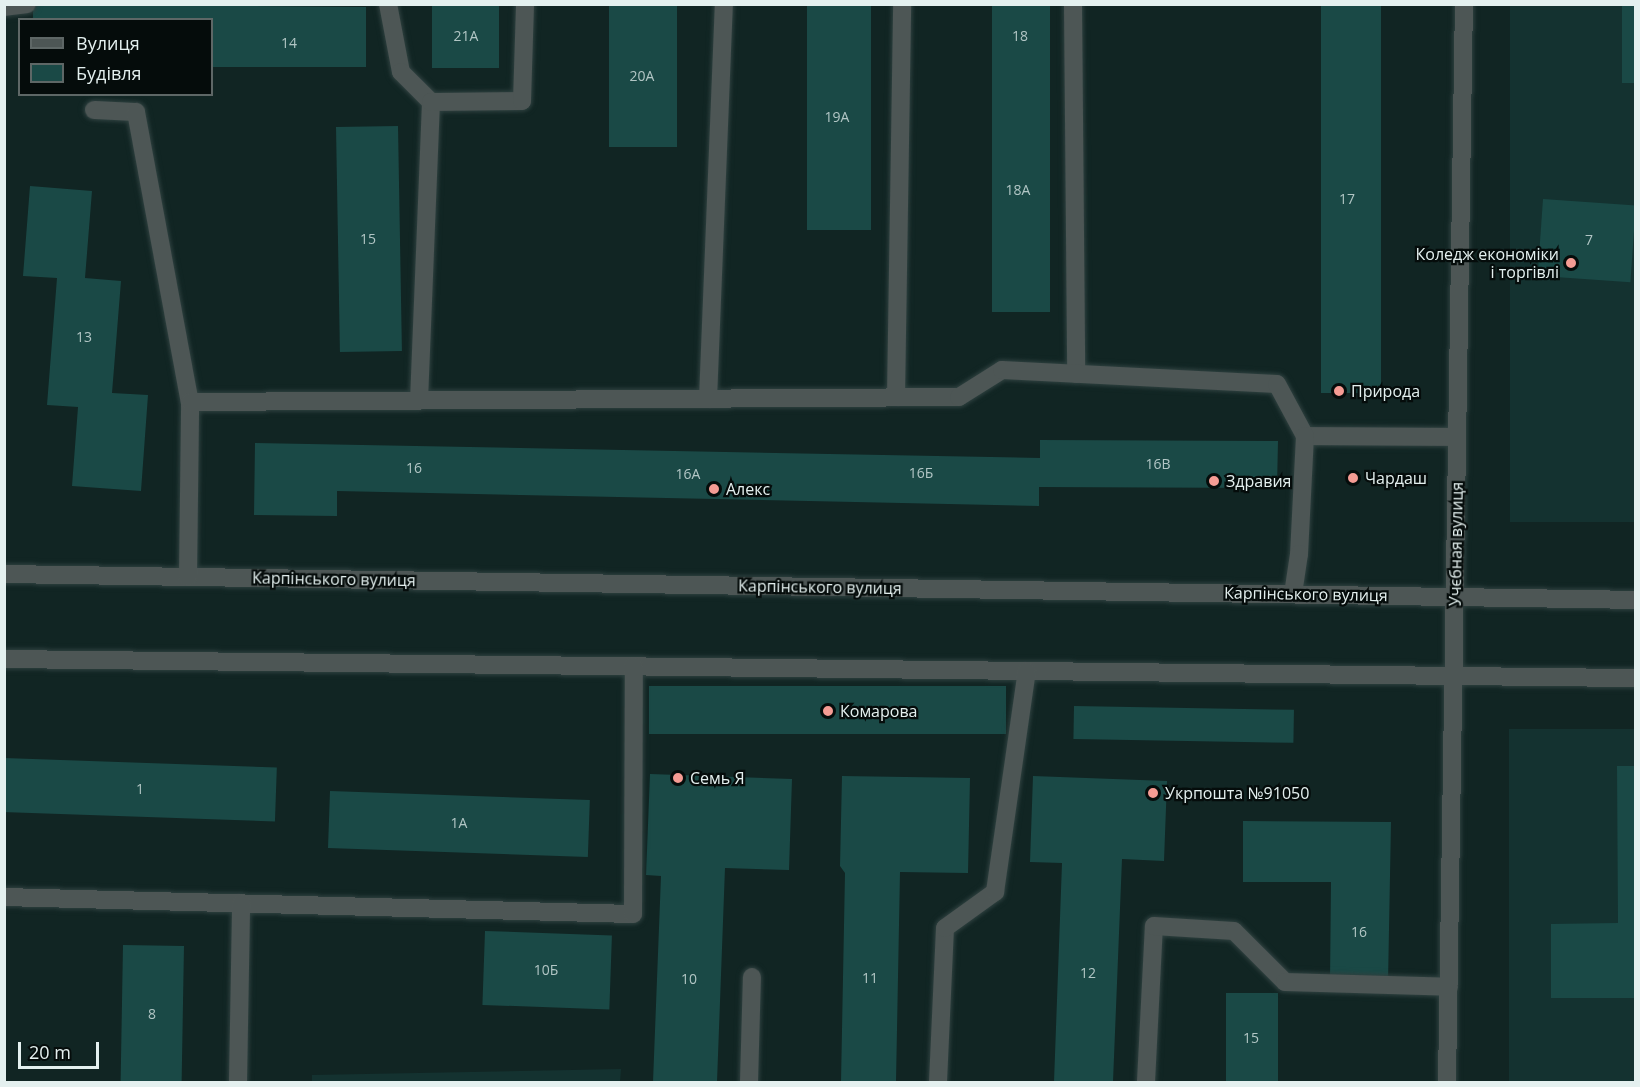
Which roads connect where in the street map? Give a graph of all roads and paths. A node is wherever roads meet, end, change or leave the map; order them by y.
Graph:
1 (27, 4) edge
2 (388, 4) edge
3 (525, 4) edge
4 (724, 4) edge
5 (902, 4) edge
6 (1073, 4) edge
7 (1464, 4) edge
8 (4, 7) edge
9 (431, 102) junction
10 (94, 110) dead end
11 (1076, 374) junction
12 (896, 398) junction
13 (708, 399) junction
14 (419, 401) junction
15 (190, 402) junction
16 (1305, 436) junction
17 (1457, 437) junction
18 (4, 574) edge
19 (188, 577) junction
20 (1293, 594) junction
21 (1455, 597) junction
22 (1635, 600) edge
23 (4, 658) edge
24 (634, 666) junction
25 (1027, 671) junction
26 (1456, 676) junction
27 (1635, 678) edge
28 (4, 897) edge
29 (241, 903) junction
30 (752, 977) dead end
31 (1449, 987) junction
32 (238, 1083) edge
33 (749, 1083) edge
34 (938, 1083) edge
35 (1146, 1083) edge
36 (1448, 1083) edge

1 - 8 street
2 - 9 street
3 - 9 street
4 - 13 street
5 - 12 street
6 - 11 street
7 - 17 street, Учєбная вулиця
9 - 14 street
10 - 15 street
11 - 12 street
11 - 16 street
12 - 13 street
13 - 14 street
14 - 15 street
15 - 19 street
16 - 17 street
16 - 20 street
17 - 21 street, Учєбная вулиця
18 - 19 street, Карпінського вулиця
19 - 20 street, Карпінського вулиця
20 - 21 street, Карпінського вулиця
21 - 22 street, Карпінського вулиця
21 - 26 street, Учєбная вулиця
23 - 24 street
24 - 25 street
24 - 29 street
25 - 26 street
25 - 34 street
26 - 27 street
26 - 31 street, Учєбная вулиця
28 - 29 street
29 - 32 street
30 - 33 street
31 - 35 street
31 - 36 street, Учєбная вулиця

